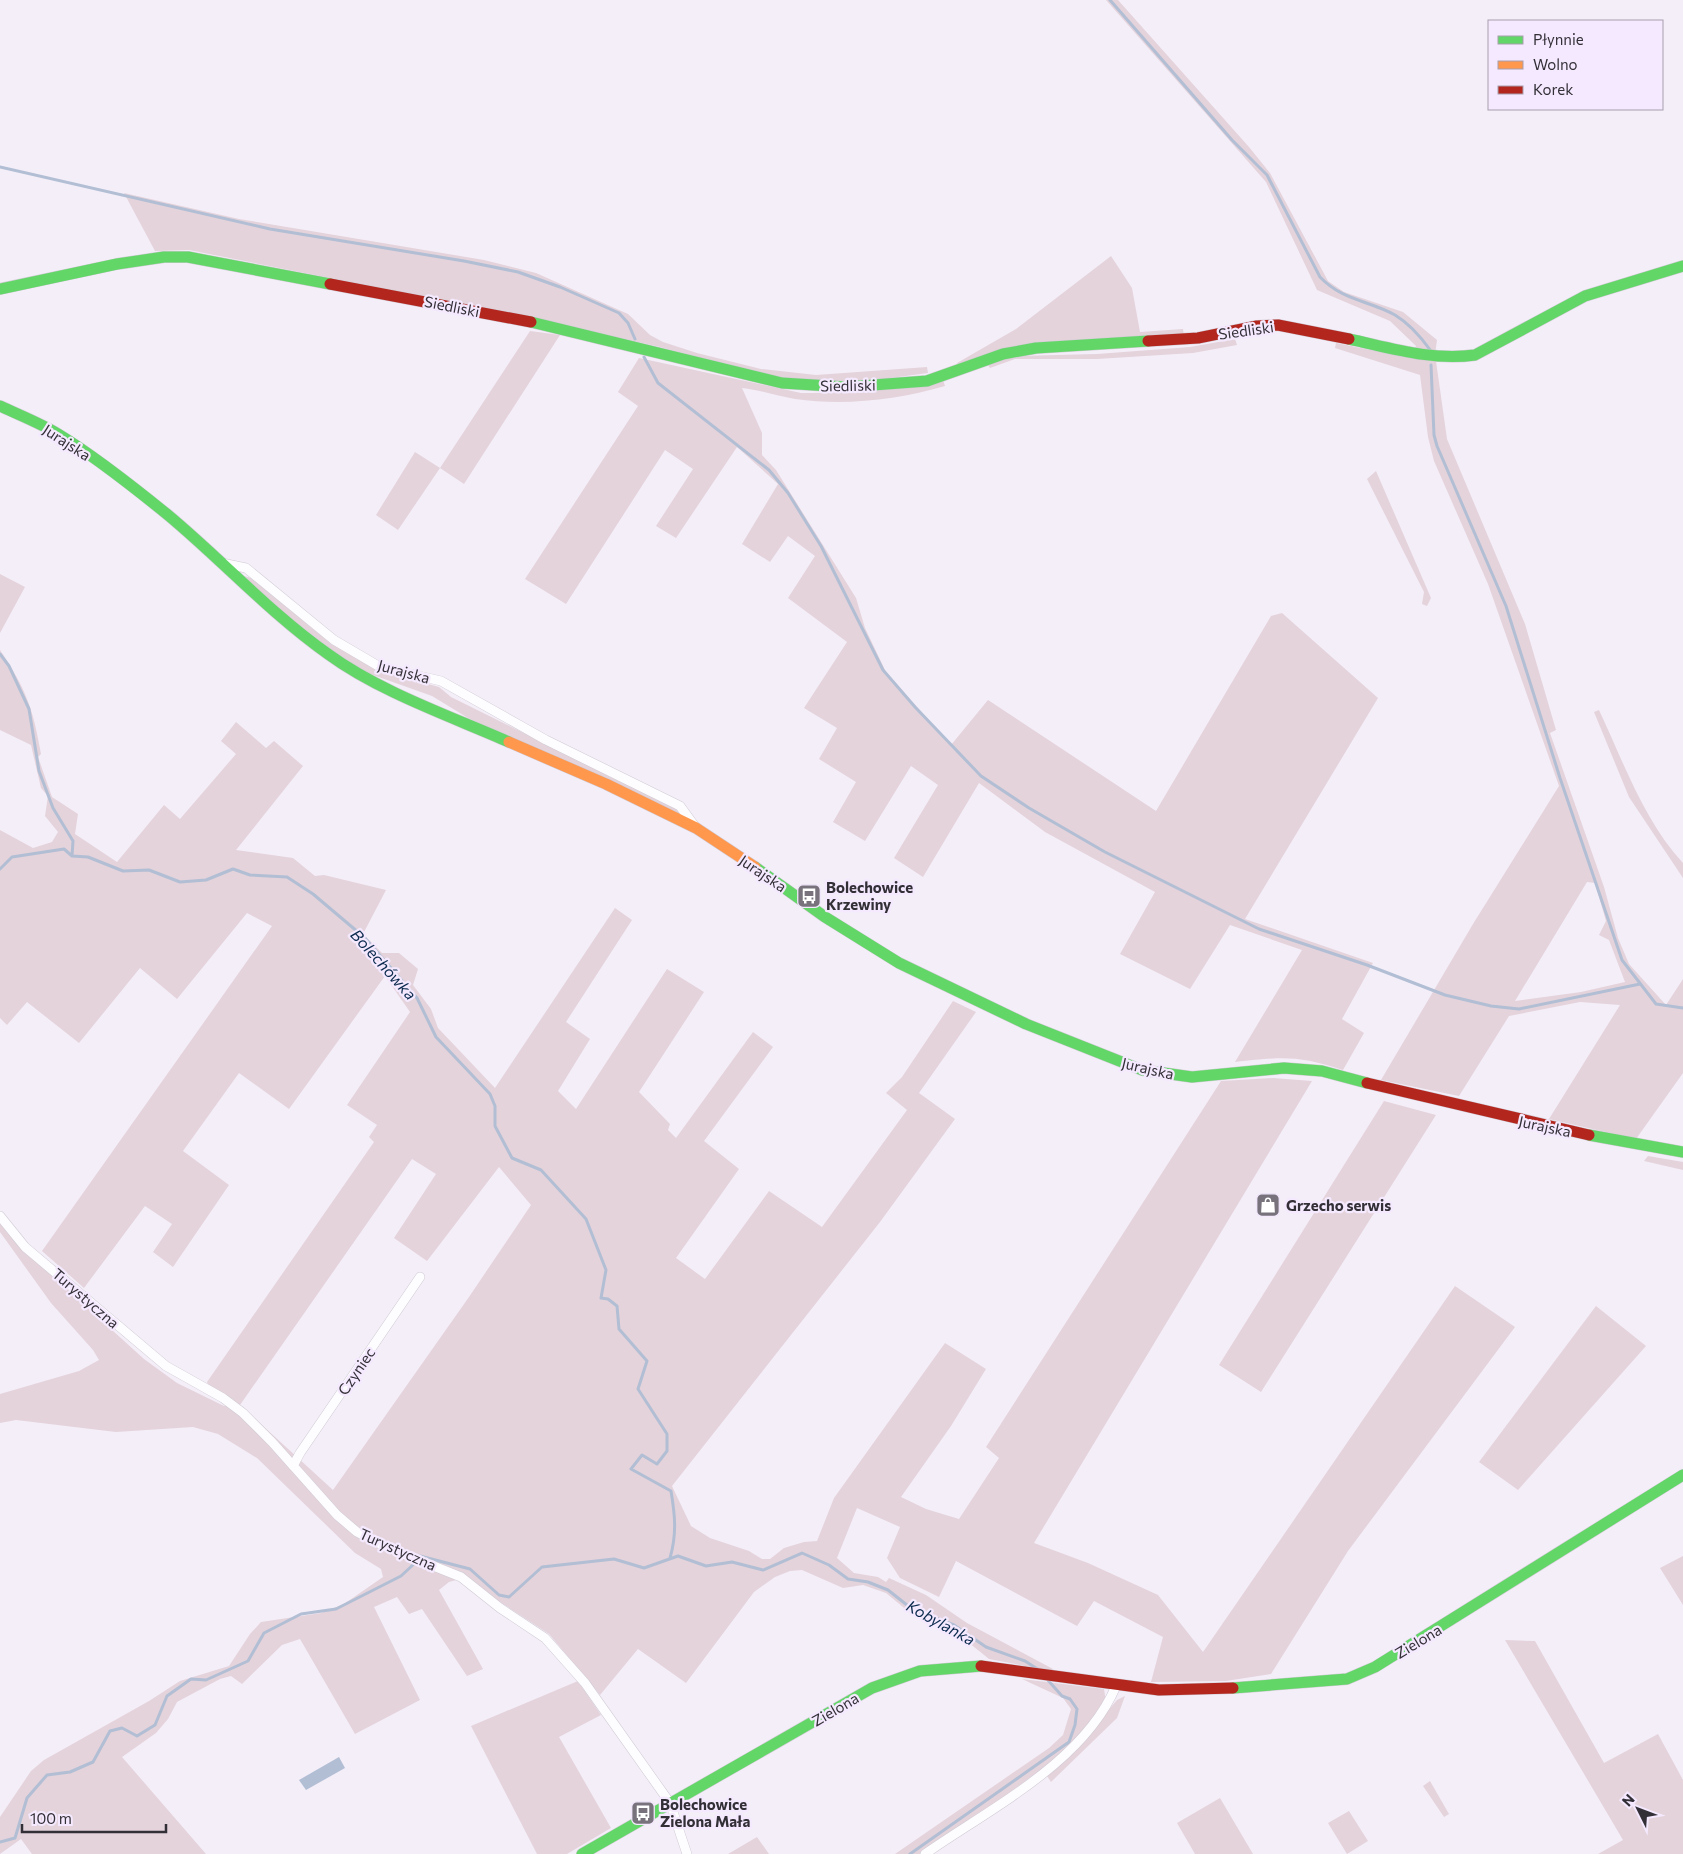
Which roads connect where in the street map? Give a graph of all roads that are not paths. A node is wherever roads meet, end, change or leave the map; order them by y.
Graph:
1 (1683, 266) edge
2 (0, 289) edge
3 (0, 406) edge
4 (222, 562) junction
5 (696, 828) junction
6 (1683, 1152) edge
7 (0, 1216) edge
8 (420, 1277) dead end
9 (293, 1466) junction
10 (1683, 1475) edge
11 (1116, 1686) junction
12 (670, 1803) junction
13 (582, 1854) edge
14 (687, 1854) edge
15 (925, 1854) edge

1 - 2 street, Siedliski
3 - 4 street, Jurajska
4 - 5 street, Jurajska
4 - 5 street, Jurajska
5 - 6 street, Jurajska
7 - 9 street, Turystyczna
8 - 9 street, Czyniec
9 - 12 street, Turystyczna
10 - 11 street, Zielona
11 - 12 street, Zielona
11 - 15 street
12 - 13 street, Zielona
12 - 14 street, Turystyczna

